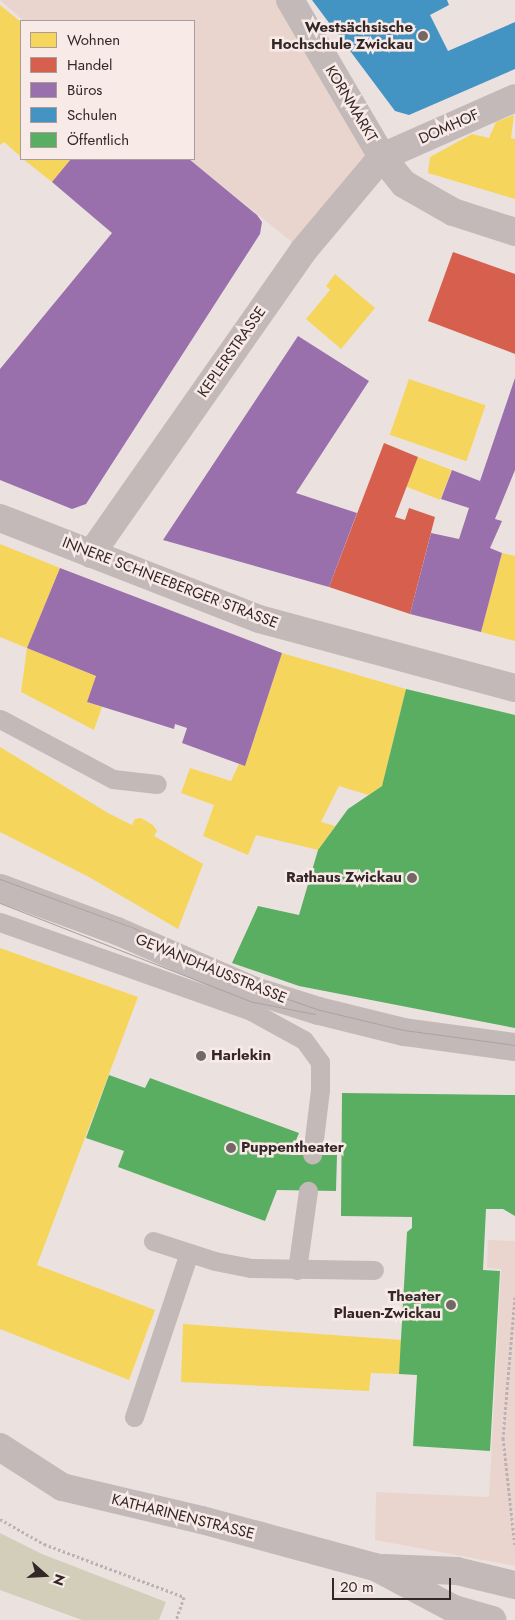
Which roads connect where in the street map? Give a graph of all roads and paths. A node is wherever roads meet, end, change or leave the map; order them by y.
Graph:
1 (290, 0) edge
2 (515, 98) edge
3 (382, 157) junction
4 (515, 232) edge
5 (0, 518) edge
6 (91, 554) junction
7 (515, 688) edge
8 (0, 719) edge
9 (157, 784) dead end
10 (0, 888) edge
11 (0, 922) edge
12 (515, 1047) edge
13 (312, 1155) dead end
14 (308, 1190) dead end
15 (153, 1241) dead end
16 (189, 1253) junction
17 (297, 1270) junction
18 (374, 1270) dead end
19 (515, 1297) edge
20 (134, 1417) dead end
21 (0, 1447) edge
22 (0, 1519) edge
23 (515, 1547) edge
24 (375, 1567) junction
25 (515, 1585) edge
26 (176, 1620) edge
27 (492, 1620) edge

1 - 3 street, KORNMARKT
2 - 3 street, DOMHOF
3 - 4 street, KORNMARKT
3 - 6 street, KEPLERSTRASSE
5 - 6 street, INNERE SCHNEEBERGER STRASSE
6 - 7 street, INNERE SCHNEEBERGER STRASSE
8 - 9 lane
10 - 12 street, GEWANDHAUSSTRASSE
11 - 13 lane, GEWANDHAUSSTRASSE
14 - 17 lane
15 - 16 lane
16 - 17 lane
16 - 20 lane
17 - 18 lane
19 - 23 path
21 - 24 street, KATHARINENSTRASSE
22 - 26 path
24 - 25 street, KATHARINENSTRASSE
24 - 27 street, KATHARINENSTRASSE

